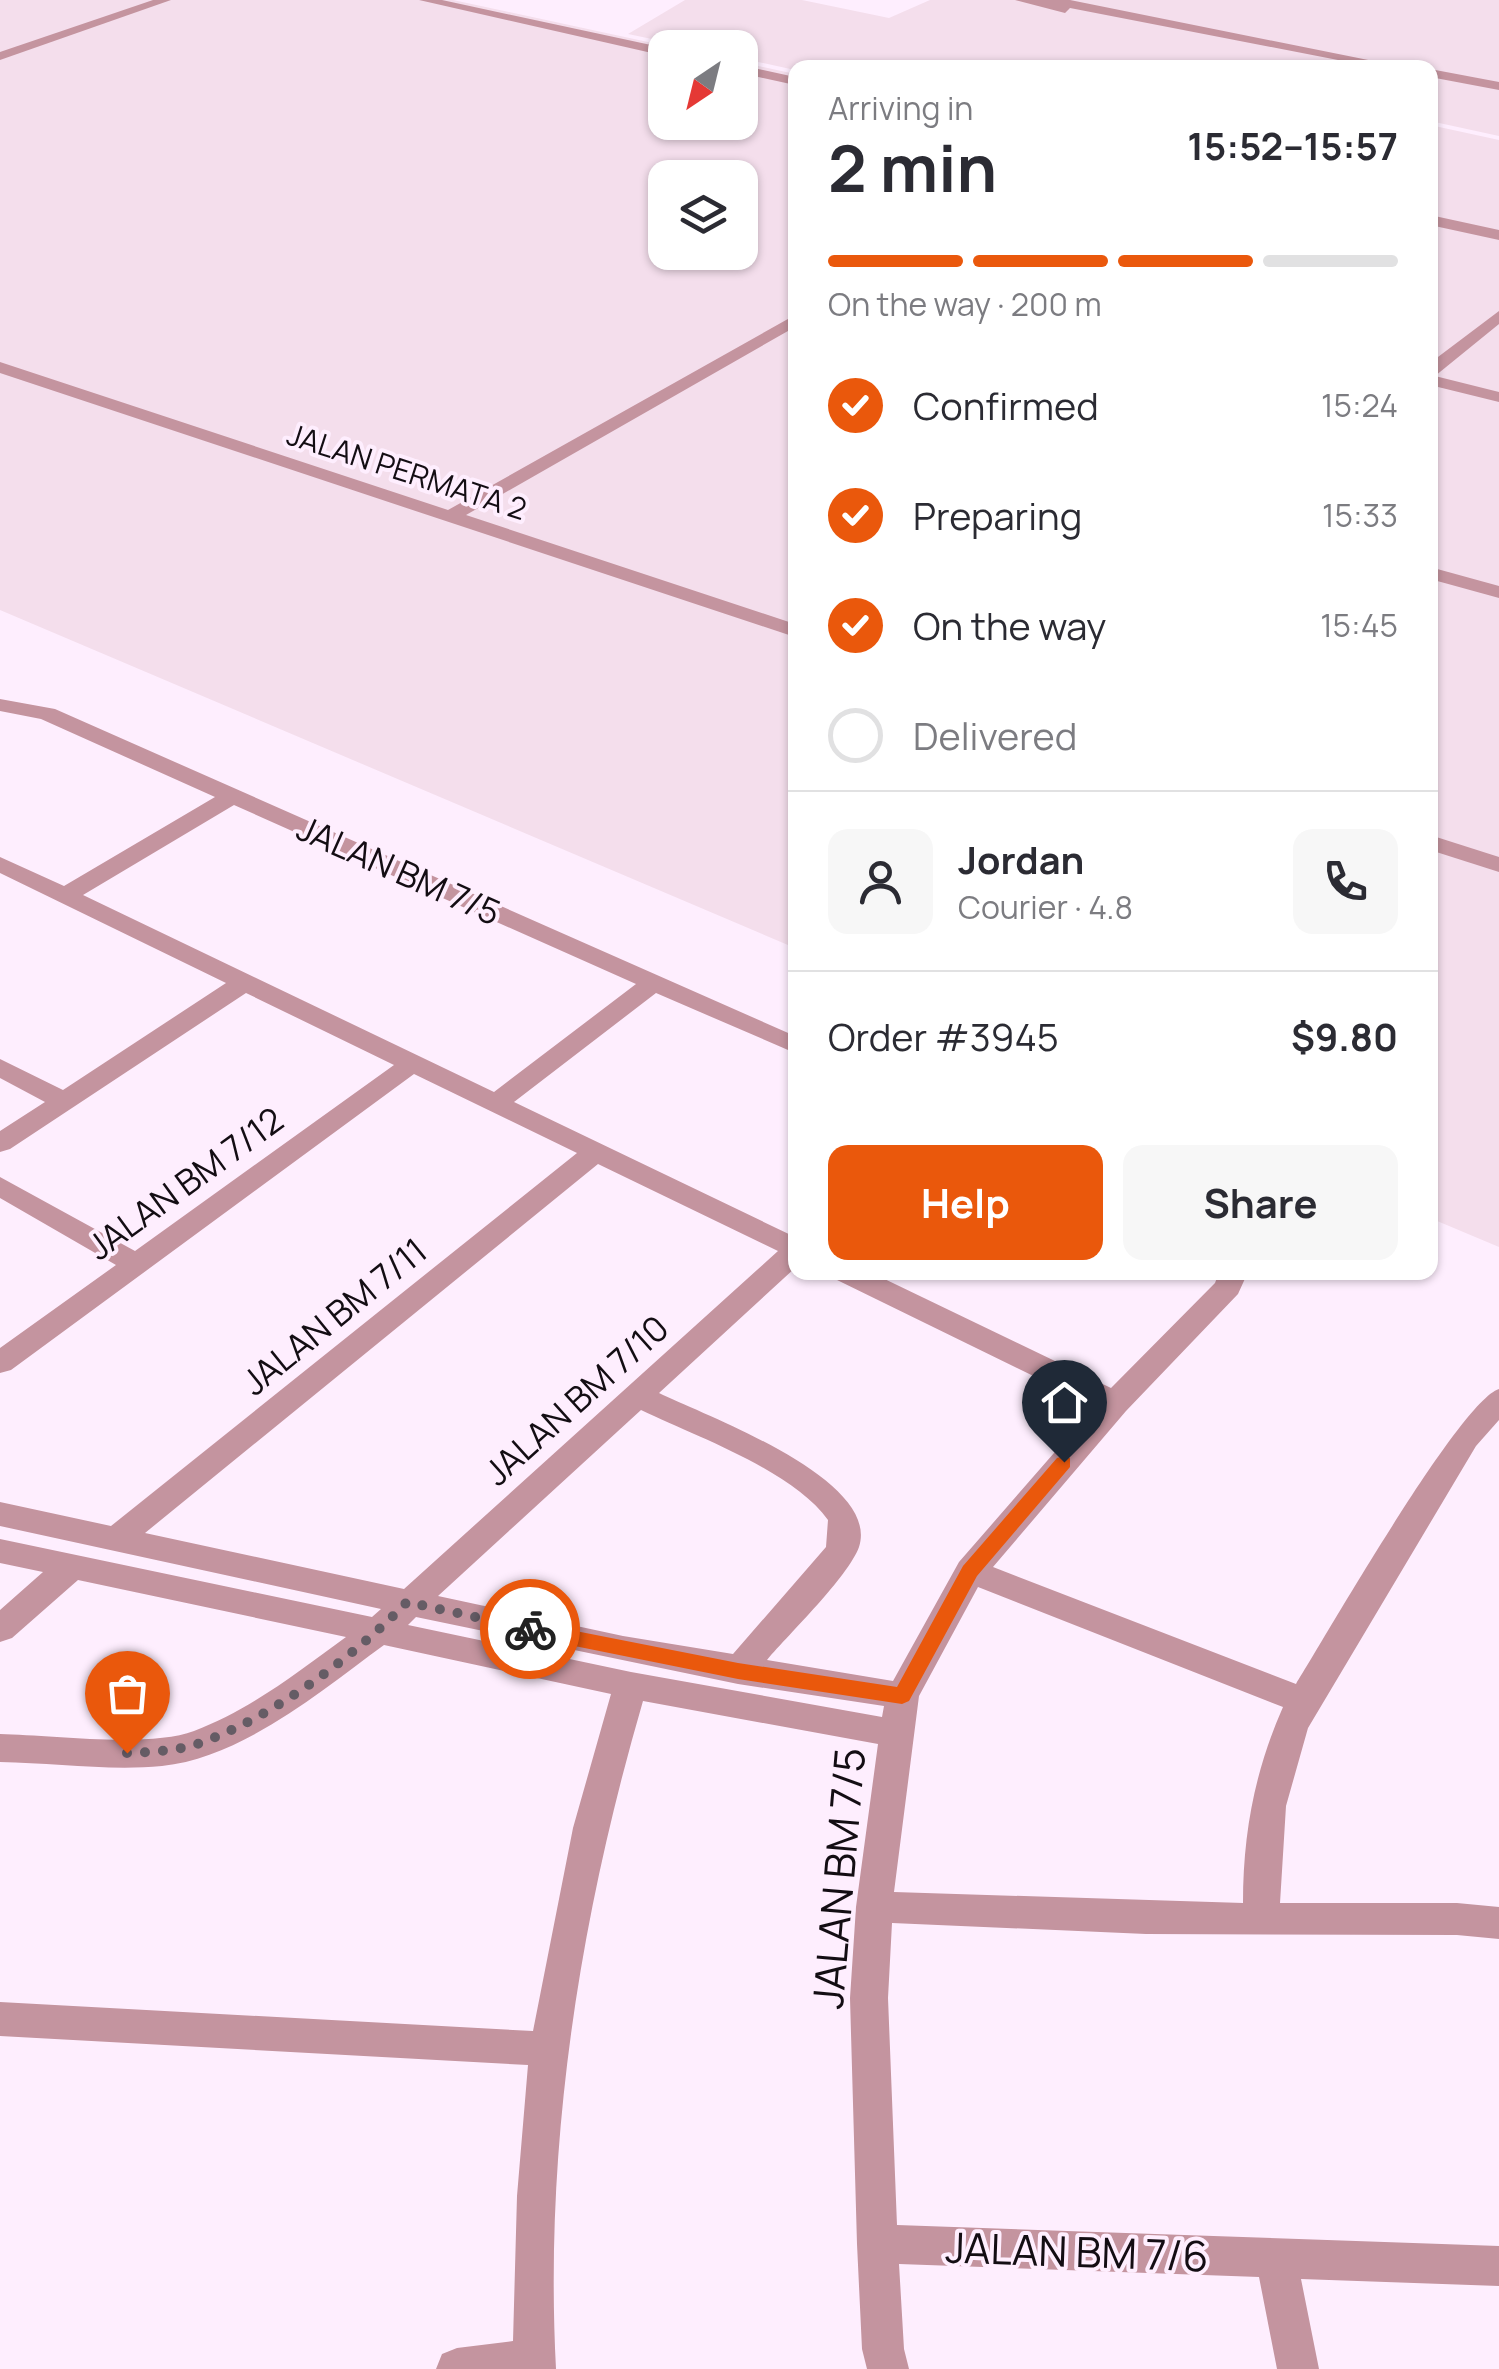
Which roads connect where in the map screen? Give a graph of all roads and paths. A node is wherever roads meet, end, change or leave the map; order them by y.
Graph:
1 (166, 0) edge
2 (425, 0) edge
3 (1021, 0) edge
4 (1051, 0) edge
5 (648, 48) edge
6 (0, 56) edge
7 (1330, 60) edge
8 (1361, 60) edge
9 (758, 73) edge
10 (1438, 78) edge
11 (788, 79) edge
12 (1499, 89) edge
13 (1438, 222) edge
14 (1499, 235) edge
15 (1499, 316) edge
16 (788, 324) edge
17 (0, 367) edge
18 (1438, 369) edge
19 (1438, 378) edge
20 (1499, 397) edge
21 (449, 517) junction
22 (1438, 575) edge
23 (1499, 592) edge
24 (788, 629) edge
25 (0, 705) edge
26 (233, 796) junction
27 (1438, 845) edge
28 (0, 864) edge
29 (1499, 865) edge
30 (66, 895) junction
31 (245, 982) junction
32 (654, 982) junction
33 (788, 1042) edge
34 (413, 1064) junction
35 (0, 1067) edge
36 (64, 1101) junction
37 (496, 1103) junction
38 (0, 1143) edge
39 (596, 1152) junction
40 (0, 1186) edge
41 (788, 1247) edge
42 (788, 1257) edge
43 (136, 1264) junction
44 (862, 1280) edge
45 (1231, 1280) edge
46 (0, 1362) edge
47 (638, 1396) junction
48 (1499, 1400) edge
49 (1116, 1403) junction
50 (0, 1514) edge
51 (118, 1538) junction
52 (0, 1550) edge
53 (72, 1566) junction
54 (970, 1571) junction
55 (407, 1602) junction
56 (0, 1629) edge
57 (379, 1630) junction
58 (738, 1671) junction
59 (630, 1685) junction
60 (902, 1696) junction
61 (1303, 1700) junction
62 (894, 1733) junction
63 (0, 1748) edge
64 (874, 1906) junction
65 (1262, 1917) junction
66 (1499, 1923) edge
67 (0, 2019) edge
68 (548, 2049) junction
69 (877, 2244) junction
70 (1276, 2259) junction
71 (1499, 2266) edge
72 (535, 2364) edge
73 (457, 2369) edge
74 (888, 2369) edge
75 (1298, 2369) edge

1 - 6 street
2 - 5 street
3 - 7 street
4 - 8 street
9 - 11 street
10 - 12 street
13 - 14 street
15 - 18 street
16 - 21 street
17 - 21 street, JALAN PERMATA 2
19 - 20 street
21 - 24 street, JALAN PERMATA 2
22 - 23 street
25 - 26 street, JALAN BM 7/5
26 - 30 street
26 - 32 street, JALAN BM 7/5
27 - 29 street
28 - 30 street
30 - 31 street
31 - 34 street
31 - 36 street
32 - 33 street, JALAN BM 7/5
32 - 37 street
34 - 37 street
34 - 43 street, JALAN BM 7/12
35 - 36 street
36 - 38 street
37 - 39 street
39 - 41 street
39 - 51 street, JALAN BM 7/11
40 - 43 street
42 - 47 street, JALAN BM 7/10
43 - 46 street, JALAN BM 7/12
44 - 49 street
45 - 49 street, JALAN BM 7/5
47 - 55 street, JALAN BM 7/10
47 - 58 street
48 - 61 street
49 - 54 street, JALAN BM 7/5
50 - 51 street
51 - 55 street
52 - 53 street
53 - 56 street
53 - 57 street
54 - 60 street, JALAN BM 7/5
54 - 61 street
55 - 57 street, JALAN BM 7/10
55 - 58 street
57 - 59 street
57 - 63 street, JALAN BM 7/10
58 - 60 street
59 - 62 street
59 - 68 street
60 - 62 street, JALAN BM 7/5
61 - 65 street
62 - 64 street, JALAN BM 7/5
64 - 65 street
64 - 69 street, JALAN BM 7/5
65 - 66 street
67 - 68 street
68 - 72 street
69 - 70 street, JALAN BM 7/6
69 - 74 street, JALAN BM 7/5
70 - 71 street, JALAN BM 7/6
70 - 75 street
72 - 73 street

